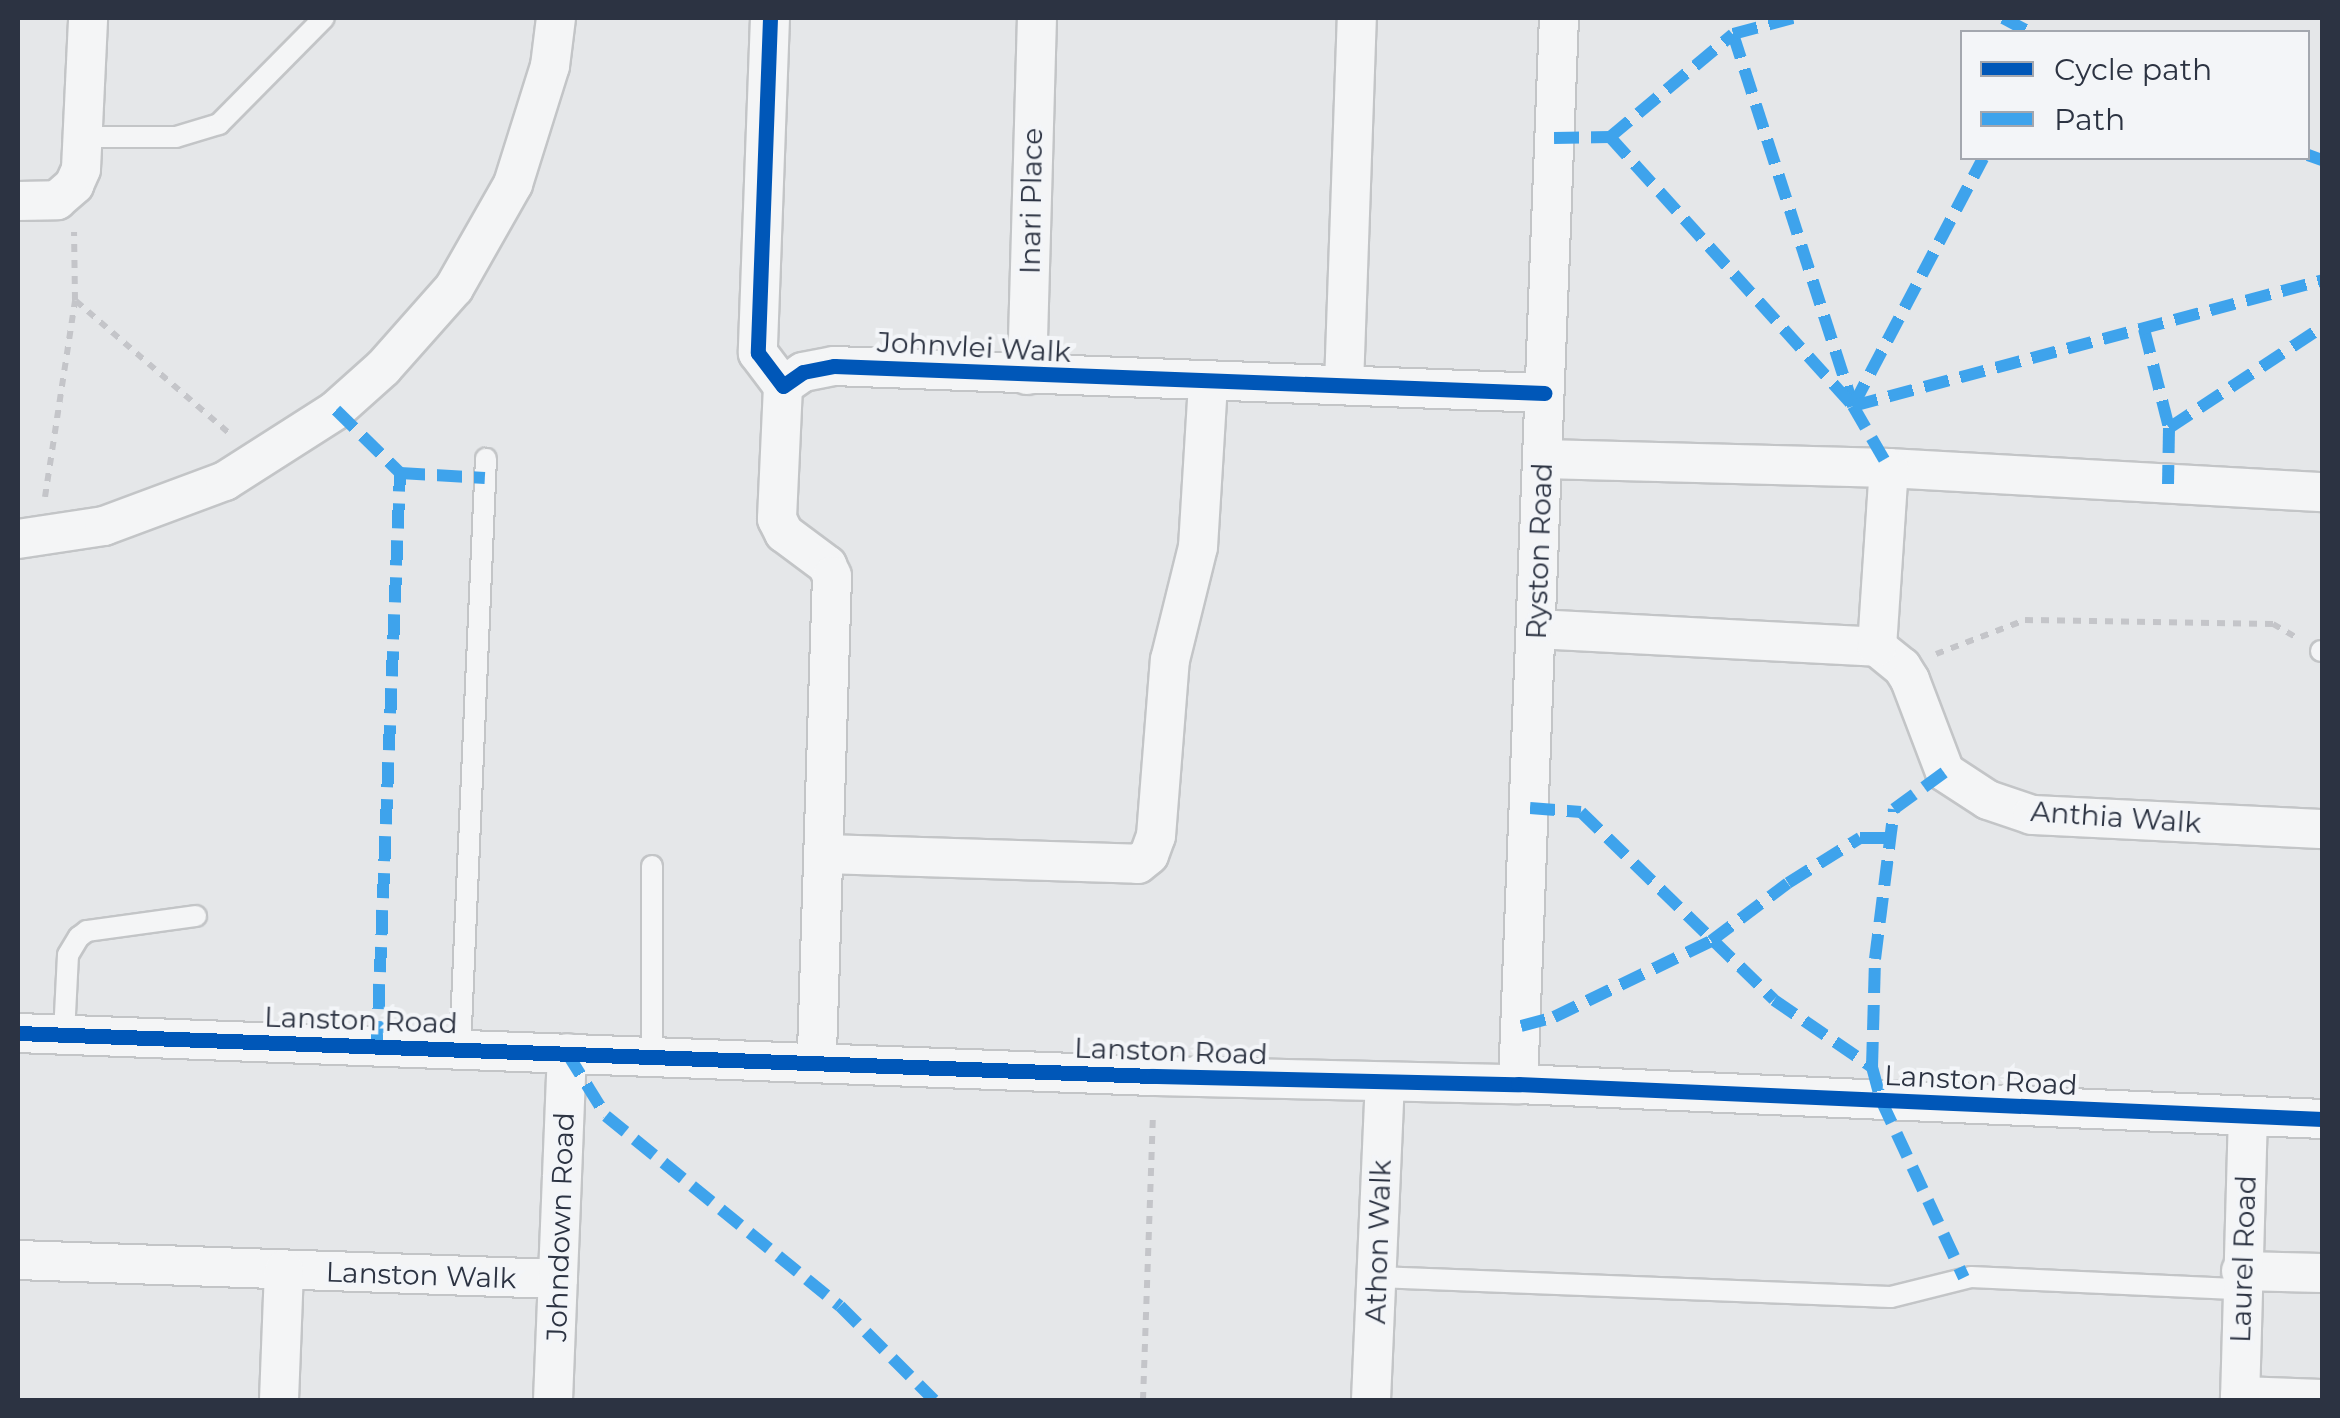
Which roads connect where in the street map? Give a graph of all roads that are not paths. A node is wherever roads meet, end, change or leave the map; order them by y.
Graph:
1 (88, 18) edge
2 (324, 18) edge
3 (556, 18) edge
4 (770, 18) edge
5 (1358, 18) edge
6 (1558, 18) edge
7 (1030, 21) edge
8 (83, 138) junction
9 (18, 201) edge
10 (1028, 375) junction
11 (1208, 383) junction
12 (1344, 385) junction
13 (783, 386) junction
14 (1544, 393) junction
15 (1543, 458) junction
16 (486, 459) dead end
17 (1889, 468) junction
18 (2322, 492) edge
19 (30, 539) edge
20 (1536, 629) junction
21 (1890, 657) junction
22 (2322, 829) edge
23 (825, 854) junction
24 (652, 866) dead end
25 (196, 916) dead end
26 (18, 1033) edge
27 (64, 1034) junction
28 (460, 1049) junction
29 (567, 1053) junction
30 (652, 1056) junction
31 (817, 1062) junction
32 (1385, 1084) junction
33 (1518, 1084) junction
34 (2248, 1117) junction
35 (2322, 1119) edge
36 (18, 1260) edge
37 (284, 1270) junction
38 (2322, 1273) edge
39 (1377, 1277) junction
40 (558, 1280) junction
41 (2240, 1280) junction
42 (2240, 1398) edge
43 (2322, 1398) edge
44 (279, 1400) edge
45 (553, 1400) edge
46 (1371, 1400) edge

1 - 8 street
2 - 8 lane
3 - 19 street
4 - 13 street
5 - 12 street
6 - 14 street, Ryston Road
7 - 10 street, Inari Place
8 - 9 street
10 - 11 street, Johnvlei Walk
10 - 13 street, Johnvlei Walk
11 - 12 street, Johnvlei Walk
11 - 23 street
12 - 14 street, Johnvlei Walk
13 - 23 street
14 - 15 street, Ryston Road
15 - 17 street
15 - 20 street, Ryston Road
16 - 28 lane
17 - 18 street
17 - 21 street, Anthia Walk
20 - 21 street
20 - 33 street, Ryston Road
21 - 22 street, Anthia Walk
23 - 31 street
24 - 30 lane
25 - 27 lane
26 - 27 street, Lanston Road
27 - 28 street, Lanston Road
28 - 29 street, Lanston Road
29 - 30 street, Lanston Road
29 - 40 street, Johndown Road
30 - 31 street, Lanston Road
31 - 32 street, Lanston Road
32 - 33 street, Lanston Road
32 - 39 street, Athon Walk
33 - 34 street, Lanston Road
34 - 35 street, Lanston Road
34 - 41 street, Laurel Road
36 - 37 street, Lanston Walk
37 - 40 street, Lanston Walk
37 - 44 street
38 - 41 street
39 - 41 lane
39 - 46 street, Athon Walk
40 - 45 street, Johndown Road
41 - 42 street, Laurel Road
42 - 43 street

